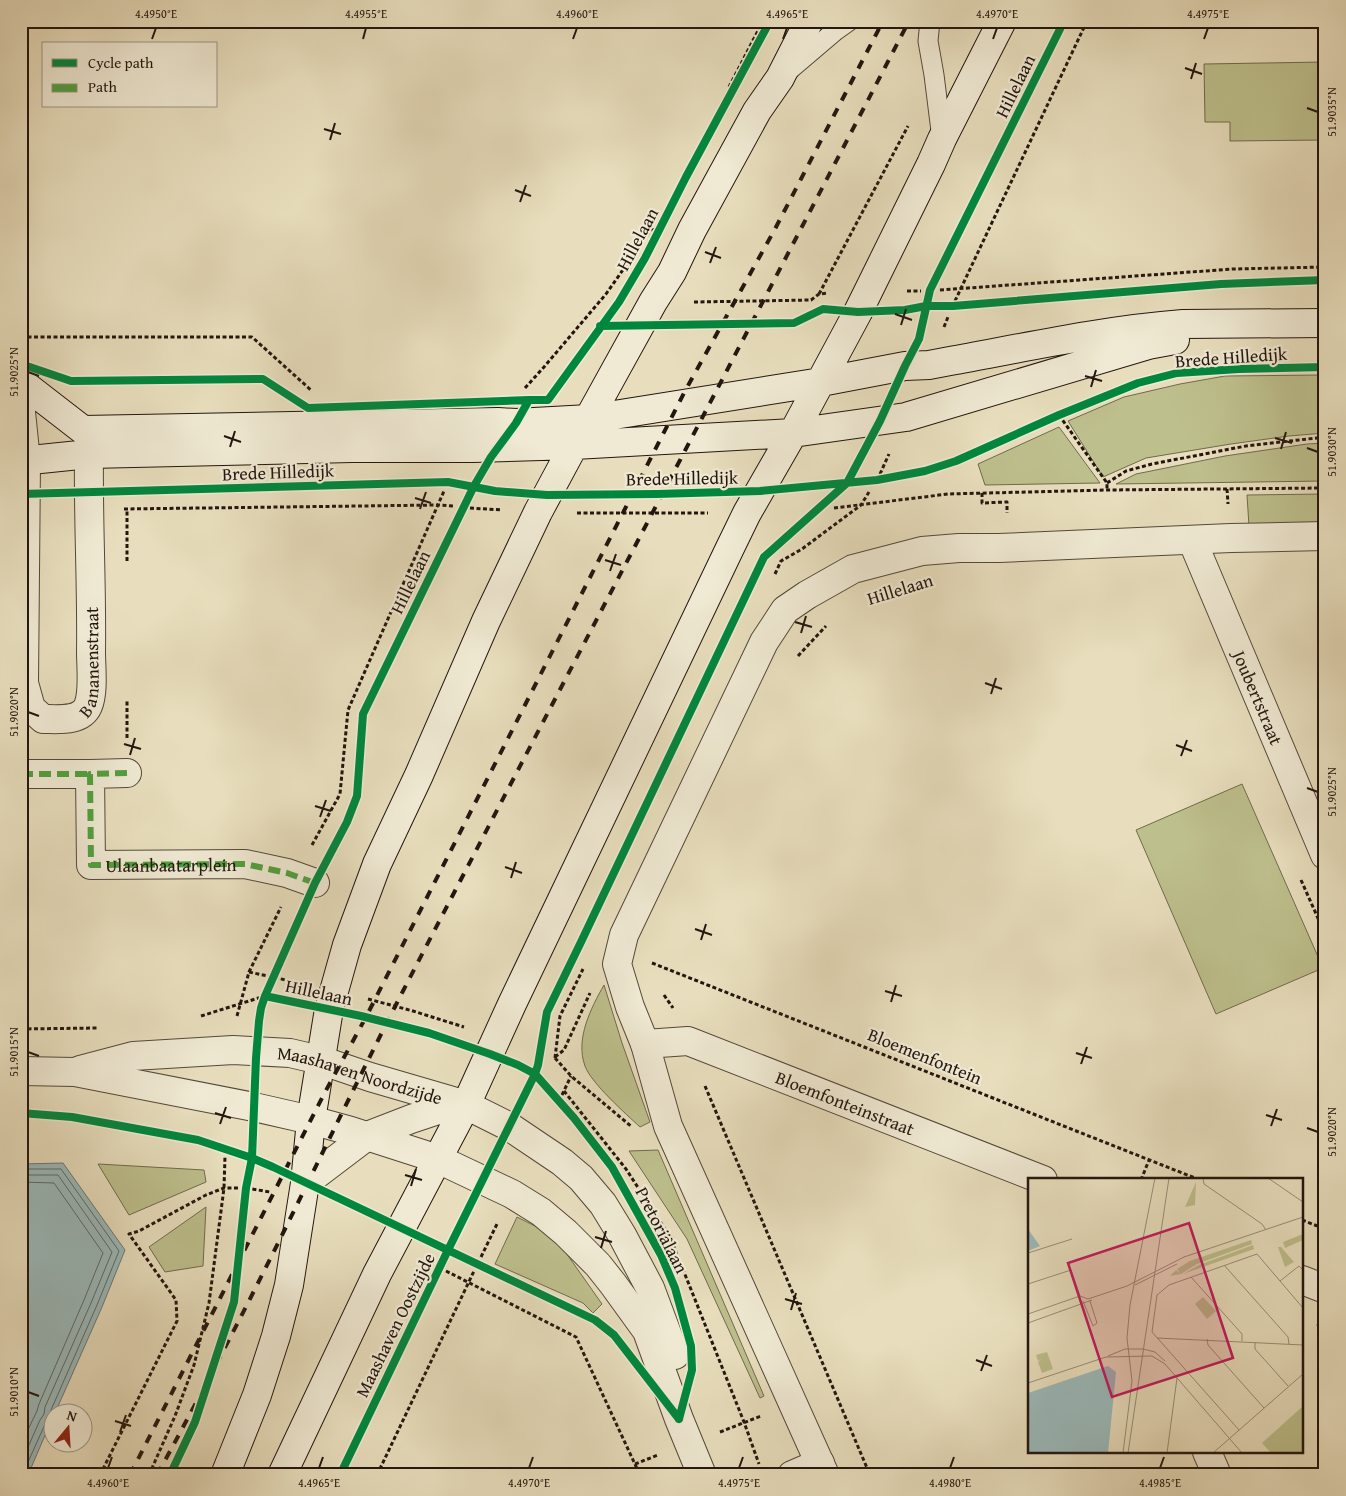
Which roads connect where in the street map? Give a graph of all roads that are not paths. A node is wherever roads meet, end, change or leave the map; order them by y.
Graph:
1 (809, 21) edge
2 (849, 21) edge
3 (930, 21) edge
4 (1002, 21) edge
5 (780, 78) junction
6 (942, 139) junction
7 (1325, 323) edge
8 (1257, 324) junction
9 (22, 382) edge
10 (821, 382) junction
11 (589, 419) junction
12 (793, 433) junction
13 (574, 445) junction
14 (89, 454) junction
15 (24, 461) edge
16 (1325, 536) edge
17 (1192, 540) junction
18 (127, 773) dead end
19 (21, 774) edge
20 (90, 774) junction
21 (1325, 855) edge
22 (306, 880) road end
23 (645, 1044) junction
24 (320, 1060) junction
25 (21, 1071) edge
26 (75, 1072) junction
27 (370, 1077) junction
28 (466, 1105) junction
29 (411, 1119) junction
30 (311, 1120) junction
31 (367, 1136) junction
32 (429, 1156) junction
33 (1038, 1178) edge
34 (305, 1183) junction
35 (1304, 1281) edge
36 (1325, 1289) edge
37 (679, 1419) junction
38 (1208, 1454) edge
39 (822, 1469) edge
40 (225, 1475) edge
41 (282, 1475) edge
42 (702, 1475) edge
43 (792, 1475) edge
44 (1217, 1475) edge

1 - 5 street, Hillelaan
2 - 5 lane
3 - 6 lane
4 - 6 street
5 - 11 street, Hillelaan
6 - 10 street
7 - 8 street, Brede Hilledijk
8 - 10 street, Brede Hilledijk
8 - 12 street, Brede Hilledijk
9 - 11 street, Brede Hilledijk
9 - 15 street, Brede Hilledijk
10 - 11 street, Brede Hilledijk
10 - 12 street
11 - 13 street, Hillelaan
12 - 13 street, Brede Hilledijk
12 - 28 street
13 - 14 street, Brede Hilledijk
13 - 24 street, Hillelaan
14 - 15 street, Brede Hilledijk
14 - 15 street, Bananenstraat
16 - 17 street
17 - 21 street, Joubertstraat
17 - 23 street, Hillelaan
18 - 20 street
19 - 20 street
20 - 22 street, Ulaanbaatarplein
23 - 33 street, Bloemfonteinstraat
23 - 39 street
24 - 26 street, Maashaven Noordzijde
24 - 27 street, Maashaven Noordzijde
24 - 30 street, Hillelaan
25 - 26 street, Maashaven Noordzijde
26 - 30 street, Maashaven Noordzijde
27 - 28 street, Maashaven Noordzijde
27 - 29 street
28 - 29 street
28 - 32 street
28 - 37 street, Pretorialaan
29 - 31 street
29 - 32 street
30 - 31 street, Maashaven Noordzijde
30 - 34 street, Hillelaan
31 - 32 street, Maashaven Noordzijde
31 - 34 street
32 - 37 street, Pretorialaan
32 - 41 street
34 - 40 street
35 - 36 street
37 - 42 street, Pretorialaan
38 - 44 street
39 - 43 street

